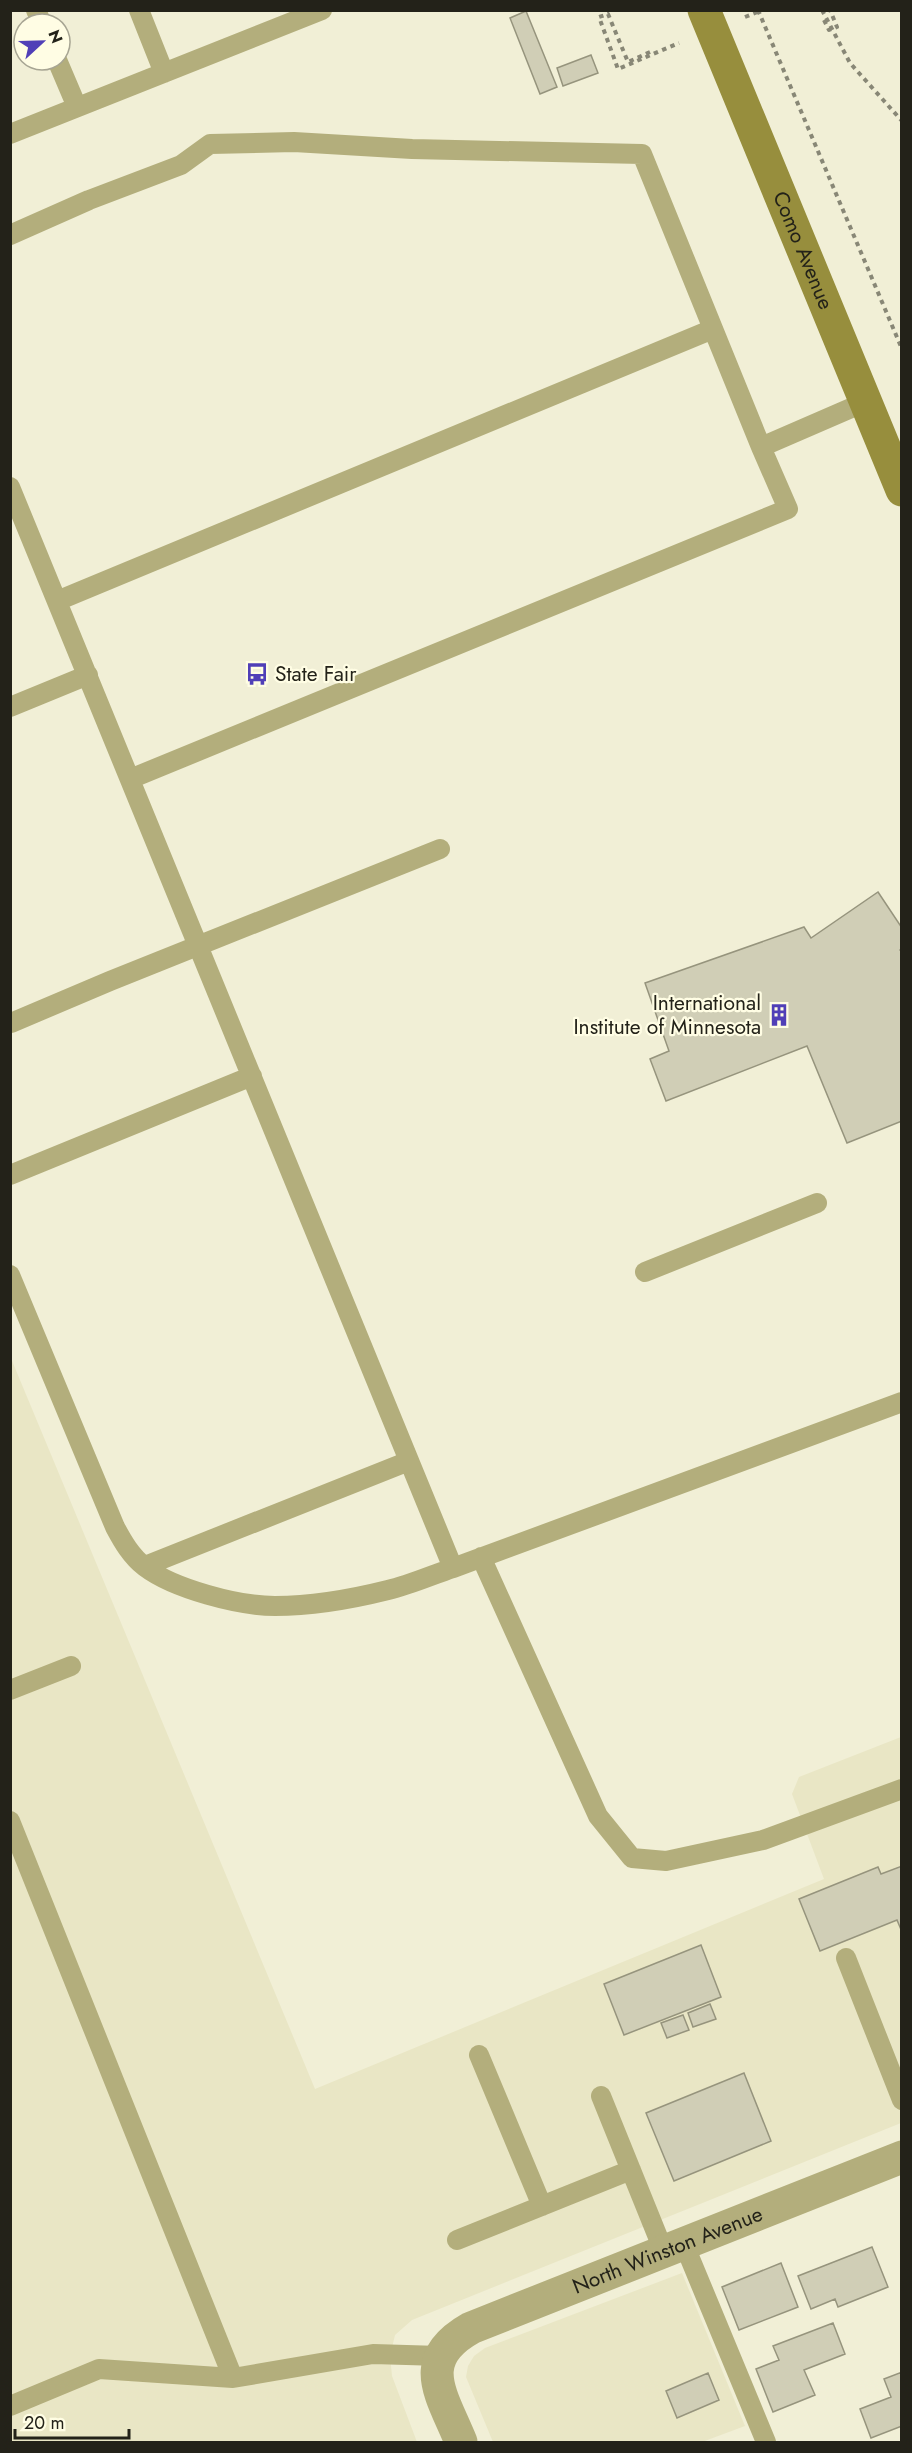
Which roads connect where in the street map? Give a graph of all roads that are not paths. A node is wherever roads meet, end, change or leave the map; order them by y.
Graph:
1 (139, 10) edge
2 (322, 10) edge
3 (704, 10) edge
4 (62, 72) edge
5 (164, 74) junction
6 (77, 107) junction
7 (10, 134) edge
8 (10, 235) edge
9 (713, 329) junction
10 (865, 402) junction
11 (761, 447) junction
12 (10, 487) edge
13 (902, 490) edge
14 (57, 601) junction
15 (88, 675) junction
16 (10, 707) edge
17 (130, 779) junction
18 (440, 849) dead end
19 (199, 946) junction
20 (12, 1023) edge
21 (252, 1076) junction
22 (10, 1175) edge
23 (817, 1203) dead end
24 (645, 1272) dead end
25 (10, 1275) edge
26 (902, 1402) edge
27 (409, 1461) junction
28 (481, 1557) junction
29 (145, 1566) junction
30 (453, 1568) junction
31 (71, 1666) dead end
32 (10, 1690) edge
33 (902, 1789) edge
34 (10, 1821) edge
35 (846, 1958) dead end
36 (479, 2055) dead end
37 (601, 2096) dead end
38 (902, 2100) edge
39 (902, 2157) edge
40 (631, 2170) junction
41 (542, 2206) junction
42 (457, 2240) dead end
43 (674, 2248) junction
44 (440, 2356) junction
45 (232, 2378) junction
46 (10, 2406) edge
47 (461, 2442) edge
48 (766, 2442) edge

1 - 5 lane
2 - 5 lane
3 - 10 main road, Como Avenue
4 - 6 lane
5 - 6 lane
6 - 7 lane
8 - 9 lane
9 - 11 lane
9 - 14 lane
10 - 11 lane
10 - 13 main road, Como Avenue
11 - 17 lane
12 - 14 lane
14 - 15 lane
15 - 16 lane
15 - 17 lane
17 - 19 lane
18 - 19 lane
19 - 20 lane
19 - 21 lane
21 - 22 lane
21 - 27 lane
23 - 24 lane
25 - 29 lane
26 - 28 lane
27 - 29 lane
27 - 30 lane
28 - 30 lane
28 - 33 lane
29 - 30 lane
31 - 32 lane
34 - 45 lane
35 - 38 lane
36 - 41 lane
37 - 40 lane
39 - 43 street, North Winston Avenue
40 - 41 lane
40 - 43 lane
41 - 42 lane
43 - 44 street, North Winston Avenue
43 - 48 lane
44 - 45 lane
44 - 47 street
45 - 46 lane

